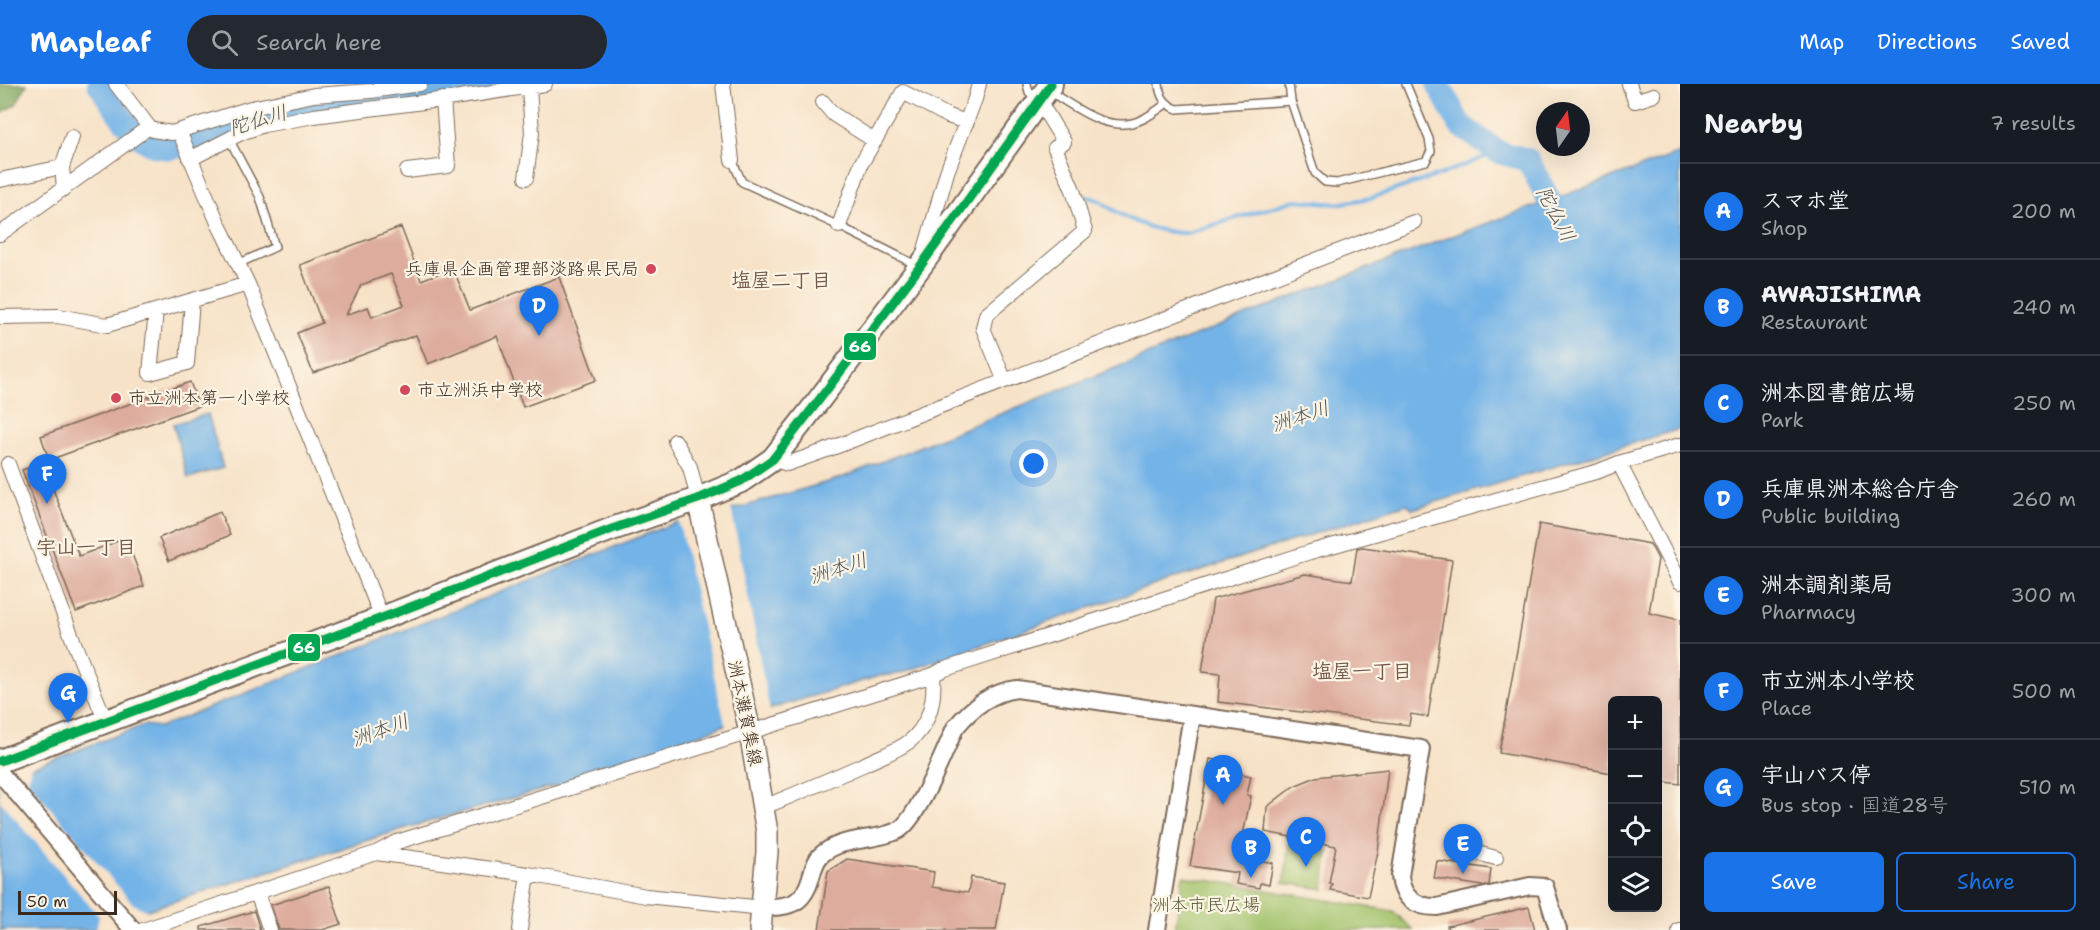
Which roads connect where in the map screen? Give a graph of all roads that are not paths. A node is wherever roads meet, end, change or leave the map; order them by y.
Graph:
1 (116, 84) edge
2 (417, 84) edge
3 (545, 84) edge
4 (723, 84) edge
5 (979, 84) edge
6 (1159, 84) edge
7 (1289, 84) edge
8 (1406, 84) edge
9 (1629, 84) edge
10 (529, 87) junction
11 (312, 89) edge
12 (1041, 90) edge
13 (1654, 95) dead end
14 (443, 99) junction
15 (1291, 101) junction
16 (823, 102) dead end
17 (1166, 104) junction
18 (967, 122) junction
19 (149, 127) junction
20 (179, 131) junction
21 (72, 137) dead end
22 (230, 139) junction
23 (875, 141) junction
24 (190, 159) junction
25 (732, 160) joint
26 (62, 167) junction
27 (407, 171) dead end
28 (526, 178) dead end
29 (0, 180) edge
30 (64, 189) junction
31 (1414, 222) dead end
32 (840, 226) junction
33 (0, 234) edge
34 (238, 264) junction
35 (921, 265) junction
36 (248, 284) junction
37 (192, 300) junction
38 (156, 311) junction
39 (0, 317) edge
40 (1004, 380) junction
41 (675, 441) dead end
42 (1680, 445) edge
43 (773, 459) junction
44 (1619, 463) junction
45 (8, 464) dead end
46 (700, 505) junction
47 (1680, 582) edge
48 (382, 618) junction
49 (933, 675) junction
50 (1192, 715) junction
51 (106, 722) junction
52 (750, 732) junction
53 (0, 761) edge
54 (0, 772) edge
55 (764, 807) junction
56 (1466, 850) dead end
57 (376, 852) junction
58 (1496, 858) dead end
59 (528, 874) junction
60 (257, 893) junction
61 (763, 908) junction
62 (135, 928) edge
63 (270, 930) edge
64 (520, 930) edge
65 (760, 930) edge
66 (1156, 930) edge
67 (1558, 930) edge

1 - 19 street
2 - 11 street
3 - 10 street
4 - 25 street
5 - 18 street
6 - 17 lane
7 - 15 lane
8 - 15 lane
9 - 13 street
10 - 14 street
10 - 28 street
11 - 20 street
12 - 17 lane
12 - 35 highway
12 - 40 street
14 - 22 street
14 - 27 street
15 - 17 lane
16 - 23 street
18 - 23 street
18 - 35 street
19 - 20 street
19 - 30 street
20 - 24 street
21 - 26 street
22 - 24 street
22 - 34 lane
23 - 32 street
24 - 34 street
25 - 32 lane
26 - 29 street
26 - 30 street
30 - 33 street
31 - 40 street
32 - 35 lane
34 - 36 street
35 - 43 highway
36 - 37 street
36 - 48 street
37 - 38 street
37 - 38 street
38 - 39 street
40 - 43 street
41 - 46 street
42 - 44 street
43 - 46 highway
44 - 47 street
44 - 49 street
45 - 51 street
46 - 48 highway
46 - 52 main road, 洲本灘賀集線
48 - 51 highway
49 - 52 street
49 - 55 street
50 - 61 street
50 - 66 street
50 - 67 street
51 - 53 highway
52 - 55 main road, 洲本灘賀集線
52 - 57 street
54 - 62 street
55 - 61 main road, 洲本灘賀集線
56 - 58 street
57 - 59 street
57 - 60 street
59 - 61 street
59 - 64 street
60 - 62 street
60 - 63 street
61 - 65 main road, 洲本灘賀集線

